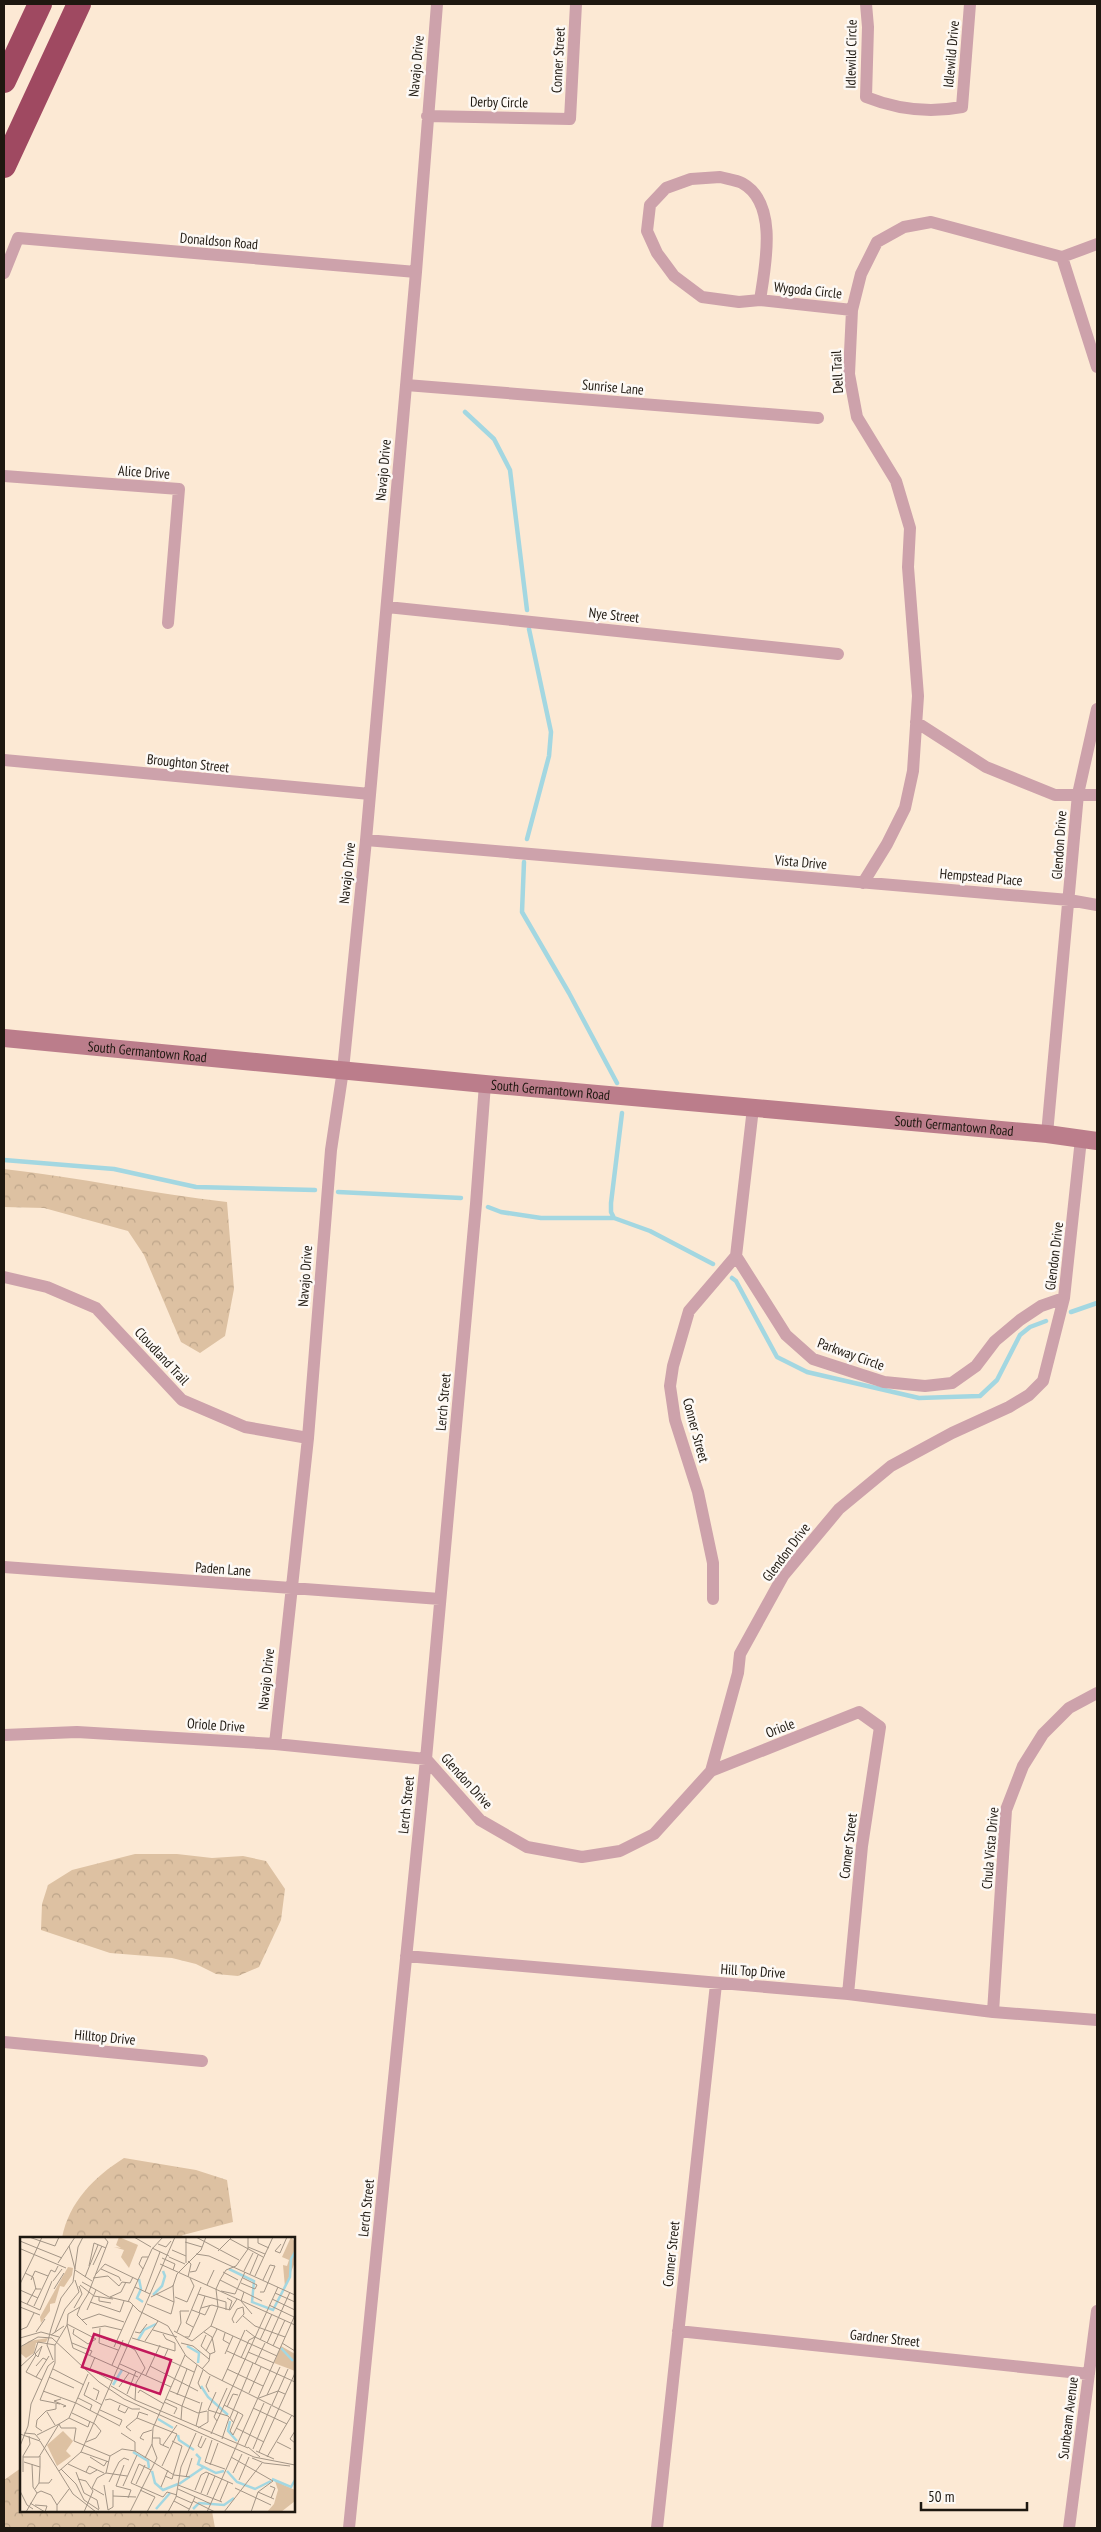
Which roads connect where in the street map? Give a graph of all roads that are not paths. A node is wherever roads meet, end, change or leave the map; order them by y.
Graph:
1 (40, 4) edge
2 (79, 4) edge
3 (437, 4) edge
4 (576, 4) edge
5 (866, 4) edge
6 (970, 4) edge
7 (4, 81) edge
8 (962, 108) joint
9 (427, 116) junction
10 (570, 119) joint
11 (4, 166) edge
12 (1097, 244) edge
13 (1062, 256) junction
14 (416, 272) junction
15 (4, 273) edge
16 (760, 300) junction
17 (852, 310) junction
18 (1097, 367) edge
19 (406, 385) junction
20 (818, 418) dead end
21 (4, 476) edge
22 (387, 607) junction
23 (168, 622) dead end
24 (838, 654) dead end
25 (1097, 709) edge
26 (916, 722) junction
27 (4, 760) edge
28 (370, 794) junction
29 (1078, 794) junction
30 (1097, 795) edge
31 (366, 840) junction
32 (862, 882) junction
33 (1070, 900) junction
34 (1097, 905) edge
35 (4, 1038) edge
36 (343, 1070) junction
37 (485, 1084) junction
38 (753, 1108) junction
39 (1047, 1134) junction
40 (1089, 1140) edge
41 (736, 1256) junction
42 (4, 1277) edge
43 (1064, 1298) junction
44 (308, 1438) junction
45 (4, 1567) edge
46 (290, 1589) junction
47 (440, 1599) junction
48 (713, 1599) dead end
49 (1097, 1693) edge
50 (859, 1712) joint
51 (4, 1735) edge
52 (275, 1744) junction
53 (426, 1759) junction
54 (711, 1771) junction
55 (406, 1956) junction
56 (716, 1984) junction
57 (848, 1994) junction
58 (993, 2012) junction
59 (1097, 2020) edge
60 (4, 2042) edge
61 (202, 2061) dead end
62 (1097, 2311) edge
63 (678, 2332) junction
64 (1089, 2374) junction
65 (349, 2528) edge
66 (657, 2528) edge
67 (1069, 2528) edge

1 - 7 highway
2 - 11 highway
3 - 9 street, Navajo Drive
4 - 10 street, Conner Street
5 - 8 street, Idlewild Circle
6 - 8 street, Idlewild Drive
9 - 10 street, Derby Circle
9 - 14 street, Navajo Drive
12 - 13 street
13 - 17 street, Dell Trail
13 - 18 street
14 - 15 street, Donaldson Road
14 - 19 street, Navajo Drive
16 - 16 street, Wygoda Circle
16 - 17 street, Wygoda Circle
17 - 26 street, Dell Trail
19 - 20 street, Sunrise Lane
19 - 22 street, Navajo Drive
21 - 23 street, Alice Drive
22 - 24 street, Nye Street
22 - 28 street, Navajo Drive
25 - 29 street, Glendon Drive
26 - 29 street
26 - 32 street
27 - 28 street, Broughton Street
28 - 31 street, Navajo Drive
29 - 30 street
29 - 33 street, Glendon Drive
31 - 32 street, Vista Drive
31 - 36 street, Navajo Drive
32 - 33 street, Hempstead Place
33 - 34 street, Hempstead Place
33 - 39 street, Glendon Drive
35 - 36 main road, South Germantown Road
36 - 37 main road, South Germantown Road
36 - 44 street, Navajo Drive
37 - 38 main road, South Germantown Road
37 - 47 street, Lerch Street
38 - 39 main road, South Germantown Road
38 - 41 street
39 - 40 main road, South Germantown Road
40 - 43 street, Glendon Drive
41 - 43 street, Parkway Circle
41 - 48 street, Conner Street
42 - 44 street, Cloudland Trail
43 - 54 street, Glendon Drive
44 - 46 street, Navajo Drive
45 - 46 street, Paden Lane
46 - 47 street, Paden Lane
46 - 52 street, Navajo Drive
47 - 53 street, Lerch Street
49 - 58 street, Chula Vista Drive
50 - 54 street, Oriole
50 - 57 street, Conner Street
51 - 52 street, Oriole Drive
52 - 53 street, Oriole Drive
53 - 54 street, Glendon Drive
53 - 55 street, Lerch Street
55 - 56 street, Hill Top Drive
55 - 65 street, Lerch Street
56 - 57 street, Hill Top Drive
56 - 63 street, Conner Street
57 - 58 street, Hill Top Drive
58 - 59 street, Hill Top Drive
60 - 61 street, Hilltop Drive
62 - 64 street, Sunbeam Avenue
63 - 64 street, Gardner Street
63 - 66 street, Conner Street
64 - 67 street, Sunbeam Avenue

